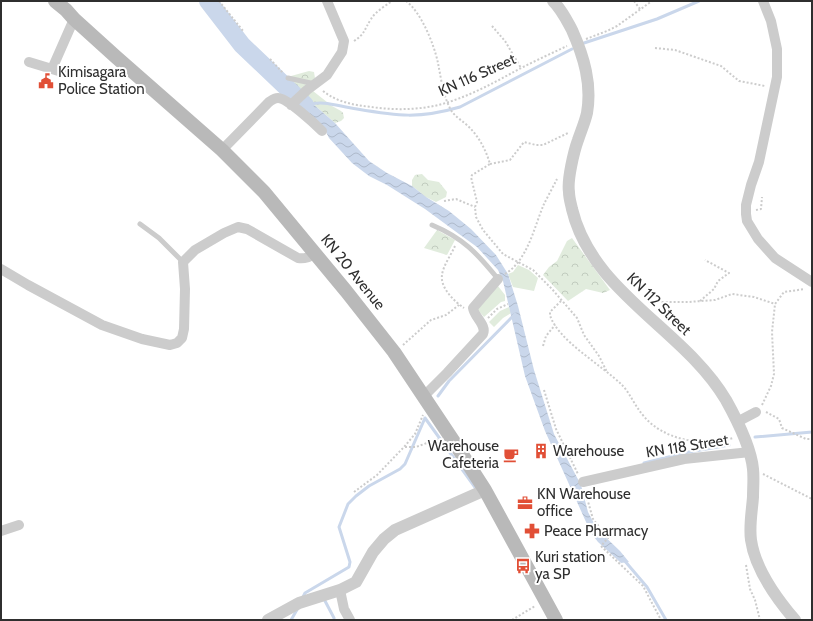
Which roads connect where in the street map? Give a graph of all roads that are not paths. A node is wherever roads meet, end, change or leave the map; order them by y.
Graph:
1 (327, 1) edge
2 (553, 1) edge
3 (763, 1) edge
4 (59, 2) edge
5 (74, 19) junction
6 (28, 62) dead end
7 (52, 69) junction
8 (65, 73) dead end
9 (288, 78) road end
10 (316, 84) junction
11 (293, 104) junction
12 (322, 131) dead end
13 (222, 150) junction
14 (140, 224) dead end
15 (432, 225) dead end
16 (316, 253) junction
17 (183, 262) junction
18 (1, 269) edge
19 (500, 277) joint
20 (809, 286) edge
21 (426, 400) junction
22 (756, 412) road end
23 (737, 422) junction
24 (750, 452) junction
25 (583, 482) road end
26 (485, 490) junction
27 (19, 525) dead end
28 (1, 531) edge
29 (340, 590) junction
30 (348, 619) edge
31 (268, 620) edge
32 (556, 620) edge
33 (795, 620) edge

1 - 10 street
2 - 23 street, KN 112 Street
3 - 20 street
4 - 5 main road, KN 20 Avenue
5 - 7 street
5 - 13 main road, KN 20 Avenue
6 - 7 street
7 - 8 street
9 - 10 lane
10 - 11 street
11 - 12 street
11 - 13 street
13 - 16 main road, KN 20 Avenue
14 - 17 lane
15 - 19 lane
16 - 17 street
16 - 21 main road, KN 20 Avenue
17 - 18 street
19 - 21 street
21 - 26 main road, KN 20 Avenue
22 - 23 street
23 - 24 street, KN 112 Street
24 - 25 street, KN 118 Street
24 - 33 street, KN 112 Street
26 - 29 street
26 - 32 main road, KN 20 Avenue
27 - 28 street
29 - 30 street
29 - 31 street

